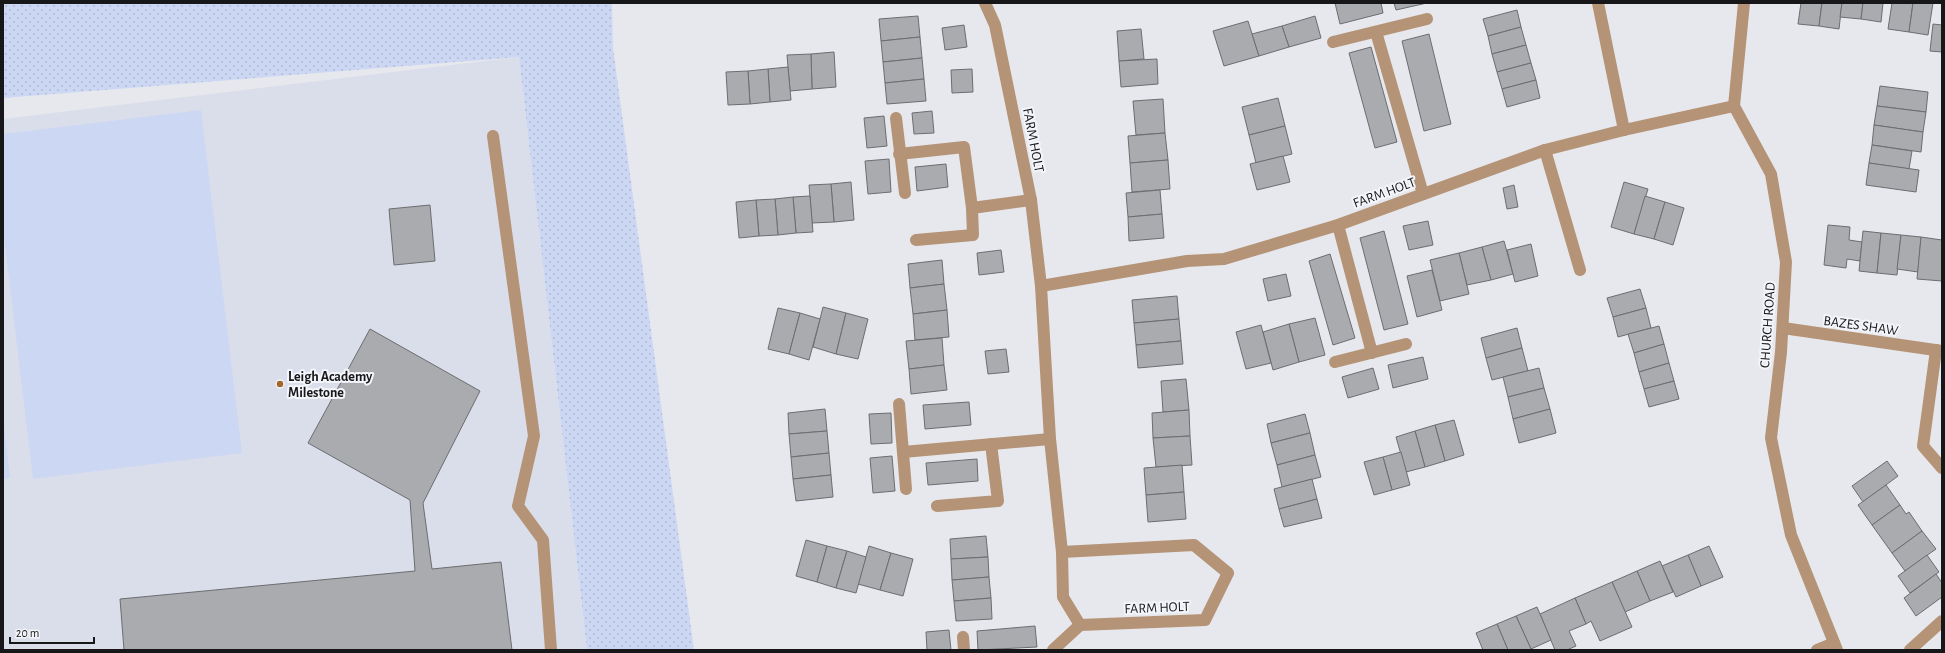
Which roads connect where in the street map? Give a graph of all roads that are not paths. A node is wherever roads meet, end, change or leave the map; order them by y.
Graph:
1 (985, 3) edge
2 (1598, 3) edge
3 (1744, 3) edge
4 (1427, 19) dead end
5 (1376, 32) junction
6 (1333, 42) dead end
7 (1734, 106) junction
8 (896, 118) dead end
9 (1624, 130) junction
10 (493, 136) dead end
11 (1545, 150) junction
12 (900, 154) junction
13 (905, 193) dead end
14 (1423, 194) junction
15 (1031, 200) junction
16 (972, 208) junction
17 (1338, 225) junction
18 (916, 240) dead end
19 (1580, 270) dead end
20 (1041, 286) junction
21 (1783, 328) junction
22 (1406, 344) dead end
23 (1939, 350) edge
24 (1372, 353) junction
25 (1335, 362) dead end
26 (899, 404) dead end
27 (1050, 439) junction
28 (991, 444) junction
29 (903, 452) junction
30 (1942, 468) edge
31 (906, 489) dead end
32 (937, 506) dead end
33 (1062, 552) junction
34 (1942, 621) edge
35 (1080, 625) junction
36 (963, 637) dead end
37 (1836, 646) edge
38 (551, 650) edge
39 (964, 650) edge
40 (1053, 650) edge
41 (1818, 650) edge
42 (1910, 650) edge

1 - 15 street, FARM HOLT
2 - 9 street
3 - 7 street
4 - 5 street
5 - 6 street
5 - 14 street
7 - 9 street, FARM HOLT
7 - 21 street, CHURCH ROAD
8 - 12 street
9 - 11 street, FARM HOLT
10 - 38 street
11 - 14 street, FARM HOLT
11 - 19 street
12 - 13 street
12 - 16 street
14 - 17 street, FARM HOLT
15 - 16 street
15 - 20 street, FARM HOLT
16 - 18 street
17 - 20 street, FARM HOLT
17 - 24 street
20 - 27 street, FARM HOLT
21 - 23 street, BAZES SHAW
21 - 37 street, CHURCH ROAD
22 - 24 street
23 - 30 street, BAZES SHAW
24 - 25 street
26 - 29 street
27 - 28 street
27 - 33 street, FARM HOLT
28 - 29 street
28 - 32 street
29 - 31 street
33 - 35 street, FARM HOLT
33 - 35 street, FARM HOLT
34 - 42 street
35 - 40 street
36 - 39 street
37 - 41 street

